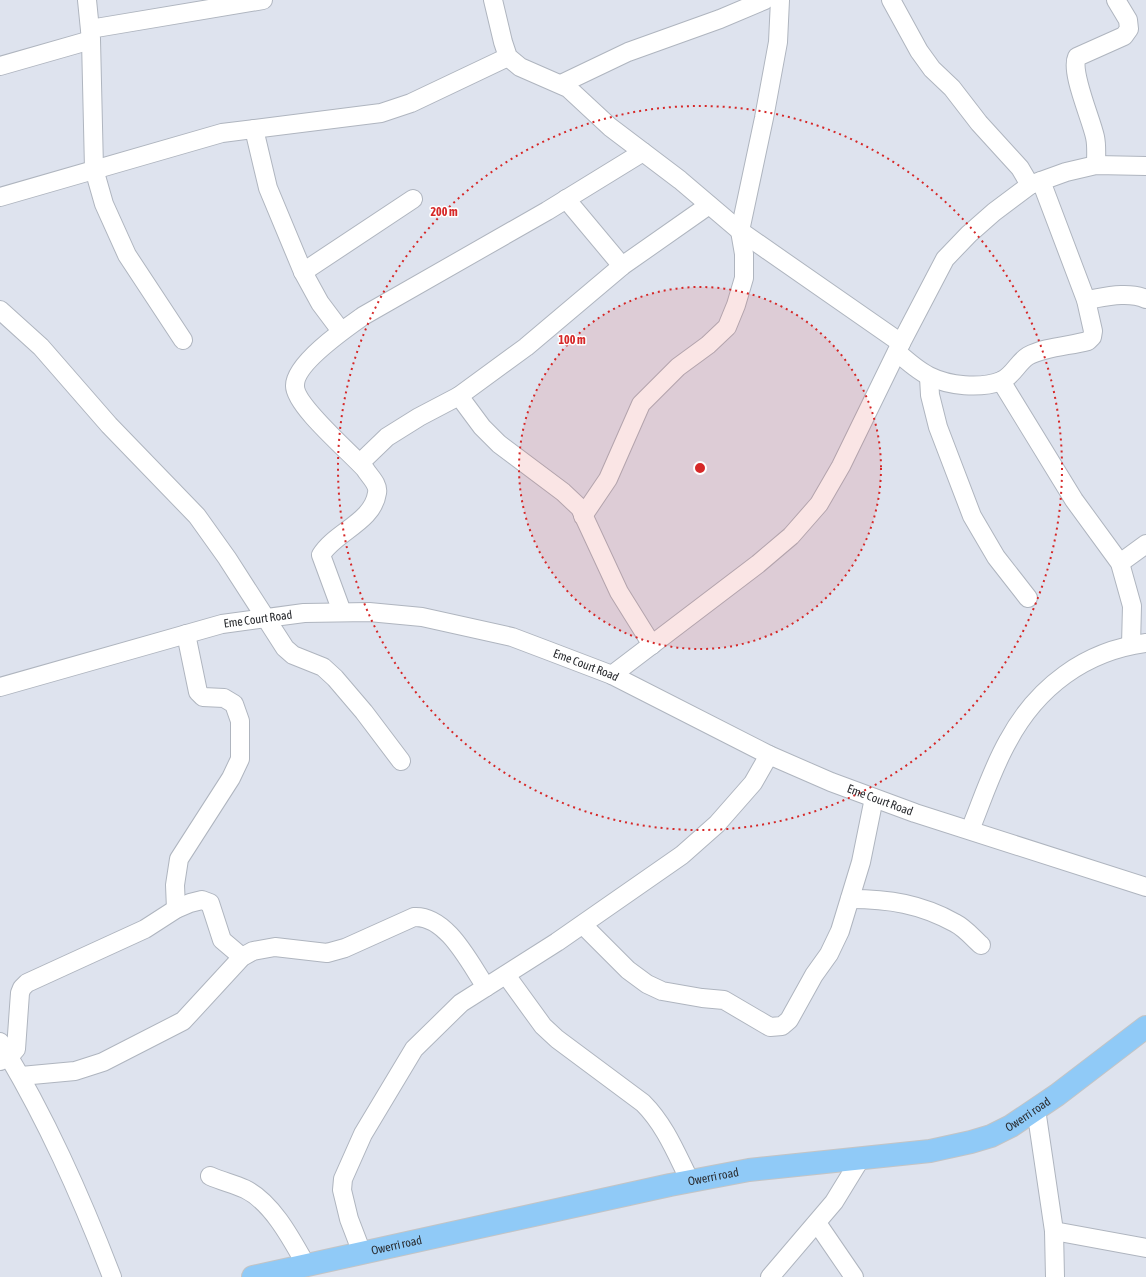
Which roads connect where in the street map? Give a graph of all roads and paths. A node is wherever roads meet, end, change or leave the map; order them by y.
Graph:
1 (87, 0) edge
2 (263, 0) edge
3 (493, 0) edge
4 (765, 0) edge
5 (780, 0) edge
6 (891, 0) edge
7 (1116, 0) edge
8 (90, 34) junction
9 (508, 57) junction
10 (0, 66) edge
11 (561, 84) junction
12 (254, 129) junction
13 (643, 152) junction
14 (1096, 165) junction
15 (1146, 166) edge
16 (94, 169) junction
17 (1035, 183) junction
18 (0, 197) edge
19 (414, 199) dead end
20 (566, 199) junction
21 (709, 205) junction
22 (740, 231) junction
23 (622, 266) junction
24 (302, 272) junction
25 (1146, 299) edge
26 (1086, 300) junction
27 (0, 310) edge
28 (341, 331) junction
29 (183, 340) dead end
30 (899, 348) junction
31 (929, 377) junction
32 (1001, 381) junction
33 (459, 396) junction
34 (360, 463) junction
35 (583, 516) junction
36 (1146, 544) edge
37 (1120, 564) junction
38 (1028, 598) dead end
39 (342, 612) junction
40 (265, 618) junction
41 (186, 634) junction
42 (1139, 644) edge
43 (652, 645) junction
44 (612, 675) junction
45 (0, 687) edge
46 (769, 755) junction
47 (401, 761) dead end
48 (874, 798) junction
49 (970, 830) junction
50 (1146, 887) edge
51 (850, 899) junction
52 (176, 909) junction
53 (582, 925) junction
54 (981, 945) dead end
55 (242, 957) junction
56 (506, 975) junction
57 (486, 988) junction
58 (1146, 1027) edge
59 (0, 1042) edge
60 (5, 1059) edge
61 (21, 1076) junction
62 (1036, 1109) junction
63 (862, 1158) junction
64 (210, 1176) dead end
65 (690, 1181) junction
66 (817, 1223) junction
67 (1054, 1231) junction
68 (1146, 1248) edge
69 (362, 1253) junction
70 (306, 1265) junction
71 (112, 1277) edge
72 (253, 1277) edge
73 (770, 1277) edge
74 (854, 1277) edge
75 (1055, 1277) edge

1 - 8 street
2 - 8 street
3 - 9 street
4 - 11 street
5 - 22 street
6 - 17 street
7 - 14 street
8 - 10 street
8 - 16 street
9 - 11 street
9 - 12 street
11 - 13 street
12 - 16 street
12 - 24 street
13 - 20 street
13 - 21 street
14 - 15 street
14 - 17 street
16 - 18 street
16 - 29 street
17 - 26 street
17 - 30 street
19 - 24 street
20 - 23 street
20 - 28 street
21 - 22 street
21 - 23 street
22 - 30 street
22 - 35 street
23 - 33 street
24 - 28 street
25 - 26 street
26 - 32 street
27 - 40 street
28 - 34 street
30 - 31 street
30 - 43 street
31 - 32 street
31 - 38 street
32 - 37 street
33 - 34 street
33 - 35 street
34 - 39 street
35 - 43 street
36 - 37 street
37 - 42 street
39 - 40 street, Eme Court Road
39 - 44 street, Eme Court Road
40 - 41 street, Eme Court Road
40 - 47 street
41 - 45 street, Eme Court Road
41 - 52 street
42 - 49 street
43 - 44 street
44 - 46 street, Eme Court Road
46 - 48 street, Eme Court Road
46 - 53 street
48 - 49 street, Eme Court Road
48 - 51 street
49 - 50 street, Eme Court Road
51 - 53 street
51 - 54 street
52 - 55 street
52 - 60 street
53 - 56 street
55 - 57 street
55 - 61 street
56 - 57 street
56 - 65 street
57 - 69 street
58 - 62 main road, Owerri road
59 - 60 street
60 - 61 street
61 - 71 street
62 - 63 main road, Owerri road
62 - 67 street
63 - 65 main road, Owerri road
63 - 66 street
64 - 70 street
65 - 69 main road, Owerri road
66 - 73 street
66 - 74 street
67 - 68 street
67 - 75 street
69 - 70 main road, Owerri road
70 - 72 main road, Owerri road

